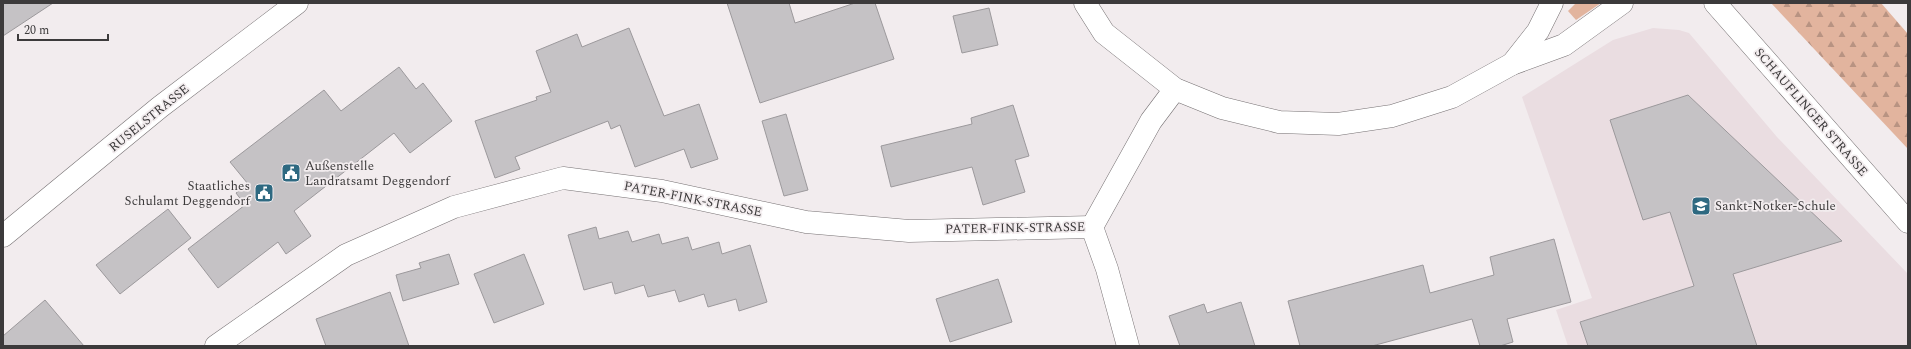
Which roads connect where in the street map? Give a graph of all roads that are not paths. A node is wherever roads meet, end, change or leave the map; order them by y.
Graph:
1 (297, 3) edge
2 (1085, 3) edge
3 (1622, 3) edge
4 (1715, 3) edge
5 (1552, 4) edge
6 (1512, 64) junction
7 (1175, 89) junction
8 (1908, 222) edge
9 (1092, 227) junction
10 (3, 236) edge
11 (242, 338) edge
12 (216, 346) edge
13 (1128, 346) edge

1 - 10 main road, RUSELSTRASSE
2 - 7 main road
3 - 6 main road
4 - 8 main road, SCHAUFLINGER STRASSE
5 - 6 main road
6 - 7 main road
7 - 9 main road
9 - 11 main road, PATER-FINK-STRASSE
9 - 13 main road
11 - 12 main road, PATER-FINK-STRASSE

